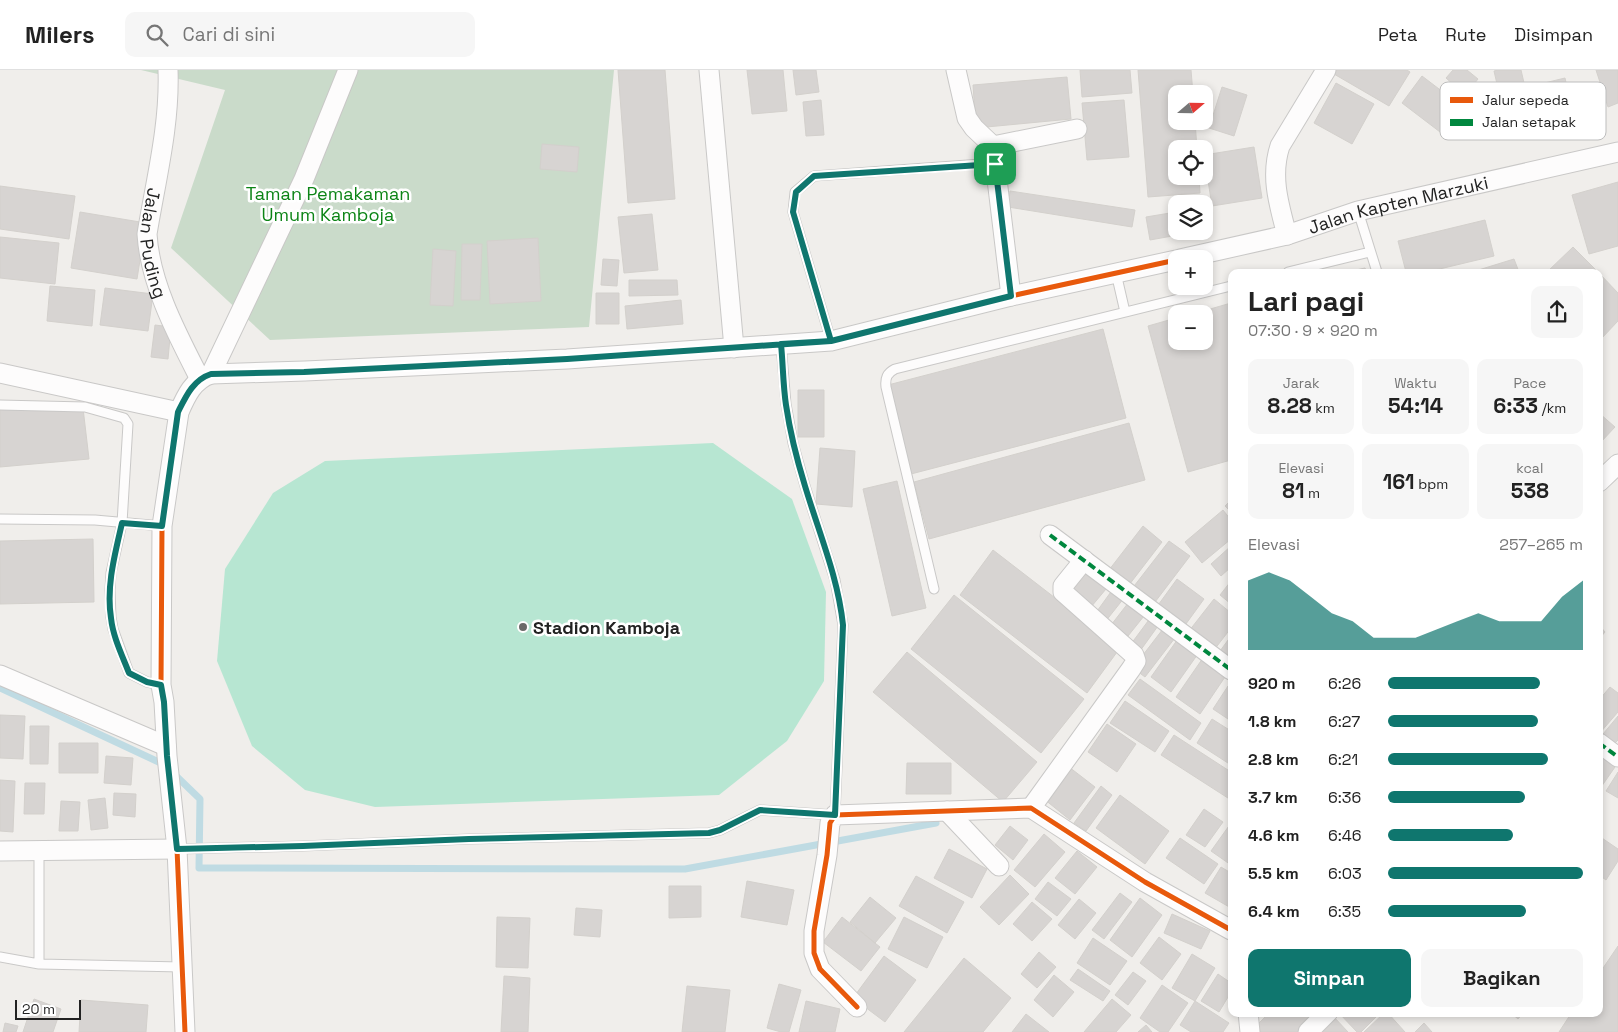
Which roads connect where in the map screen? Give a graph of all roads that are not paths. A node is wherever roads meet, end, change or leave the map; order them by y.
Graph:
1 (168, 70) edge
2 (348, 70) edge
3 (709, 70) edge
4 (956, 70) edge
5 (1326, 70) edge
6 (1077, 129) dead end
7 (1618, 152) edge
8 (994, 155) junction
9 (1358, 211) junction
10 (1287, 235) junction
11 (1213, 251) edge
12 (1370, 252) junction
13 (1168, 261) edge
14 (1300, 269) edge
15 (1376, 269) edge
16 (1116, 273) junction
17 (1228, 287) edge
18 (1011, 296) junction
19 (1125, 312) junction
20 (831, 341) junction
21 (781, 344) junction
22 (734, 348) junction
23 (0, 373) edge
24 (205, 376) junction
25 (0, 405) edge
26 (178, 412) junction
27 (1618, 464) edge
28 (1603, 478) edge
29 (0, 519) edge
30 (122, 523) junction
31 (162, 526) junction
32 (1050, 535) dead end
33 (1084, 560) junction
34 (934, 589) dead end
35 (1228, 668) edge
36 (0, 675) edge
37 (161, 685) junction
38 (1603, 746) edge
39 (167, 751) junction
40 (1618, 757) edge
41 (1031, 808) junction
42 (947, 811) junction
43 (833, 819) junction
44 (183, 849) junction
45 (0, 851) edge
46 (39, 851) junction
47 (999, 866) dead end
48 (1228, 928) edge
49 (0, 956) edge
50 (39, 964) junction
51 (182, 967) junction
52 (857, 1007) dead end
53 (1248, 1017) edge
54 (1323, 1017) edge
55 (185, 1032) edge
56 (1250, 1032) edge
57 (1308, 1032) edge

1 - 24 street, Jalan Puding
2 - 24 street
3 - 22 street
4 - 8 street
5 - 10 street
6 - 8 street
7 - 9 street, Jalan Kapten Marzuki
8 - 18 street
8 - 20 lane
9 - 10 street, Jalan Kapten Marzuki
9 - 12 lane
10 - 11 street, Jalan Kapten Marzuki
12 - 14 lane
12 - 15 lane
13 - 16 street, Jalan Kapten Marzuki
16 - 18 street, Jalan Kapten Marzuki
16 - 19 lane
17 - 19 lane
18 - 20 street, Jalan Kapten Marzuki
19 - 34 lane
20 - 21 street, Jalan Kapten Marzuki
21 - 22 street, Jalan Kapten Marzuki
21 - 43 lane
22 - 24 street, Jalan Kapten Marzuki
23 - 26 street
24 - 26 street
25 - 30 lane
26 - 31 street
27 - 28 street
29 - 30 lane
30 - 31 lane
30 - 37 lane
31 - 37 street
32 - 33 street
33 - 35 street
33 - 41 street
36 - 39 street
37 - 39 street
38 - 40 street
39 - 44 street
41 - 42 street
41 - 48 street
42 - 43 street
42 - 47 street
43 - 44 lane
43 - 52 street
44 - 46 street
44 - 51 street
45 - 46 street
46 - 50 lane
49 - 50 lane
50 - 51 lane
51 - 55 street
53 - 56 street
54 - 57 street

